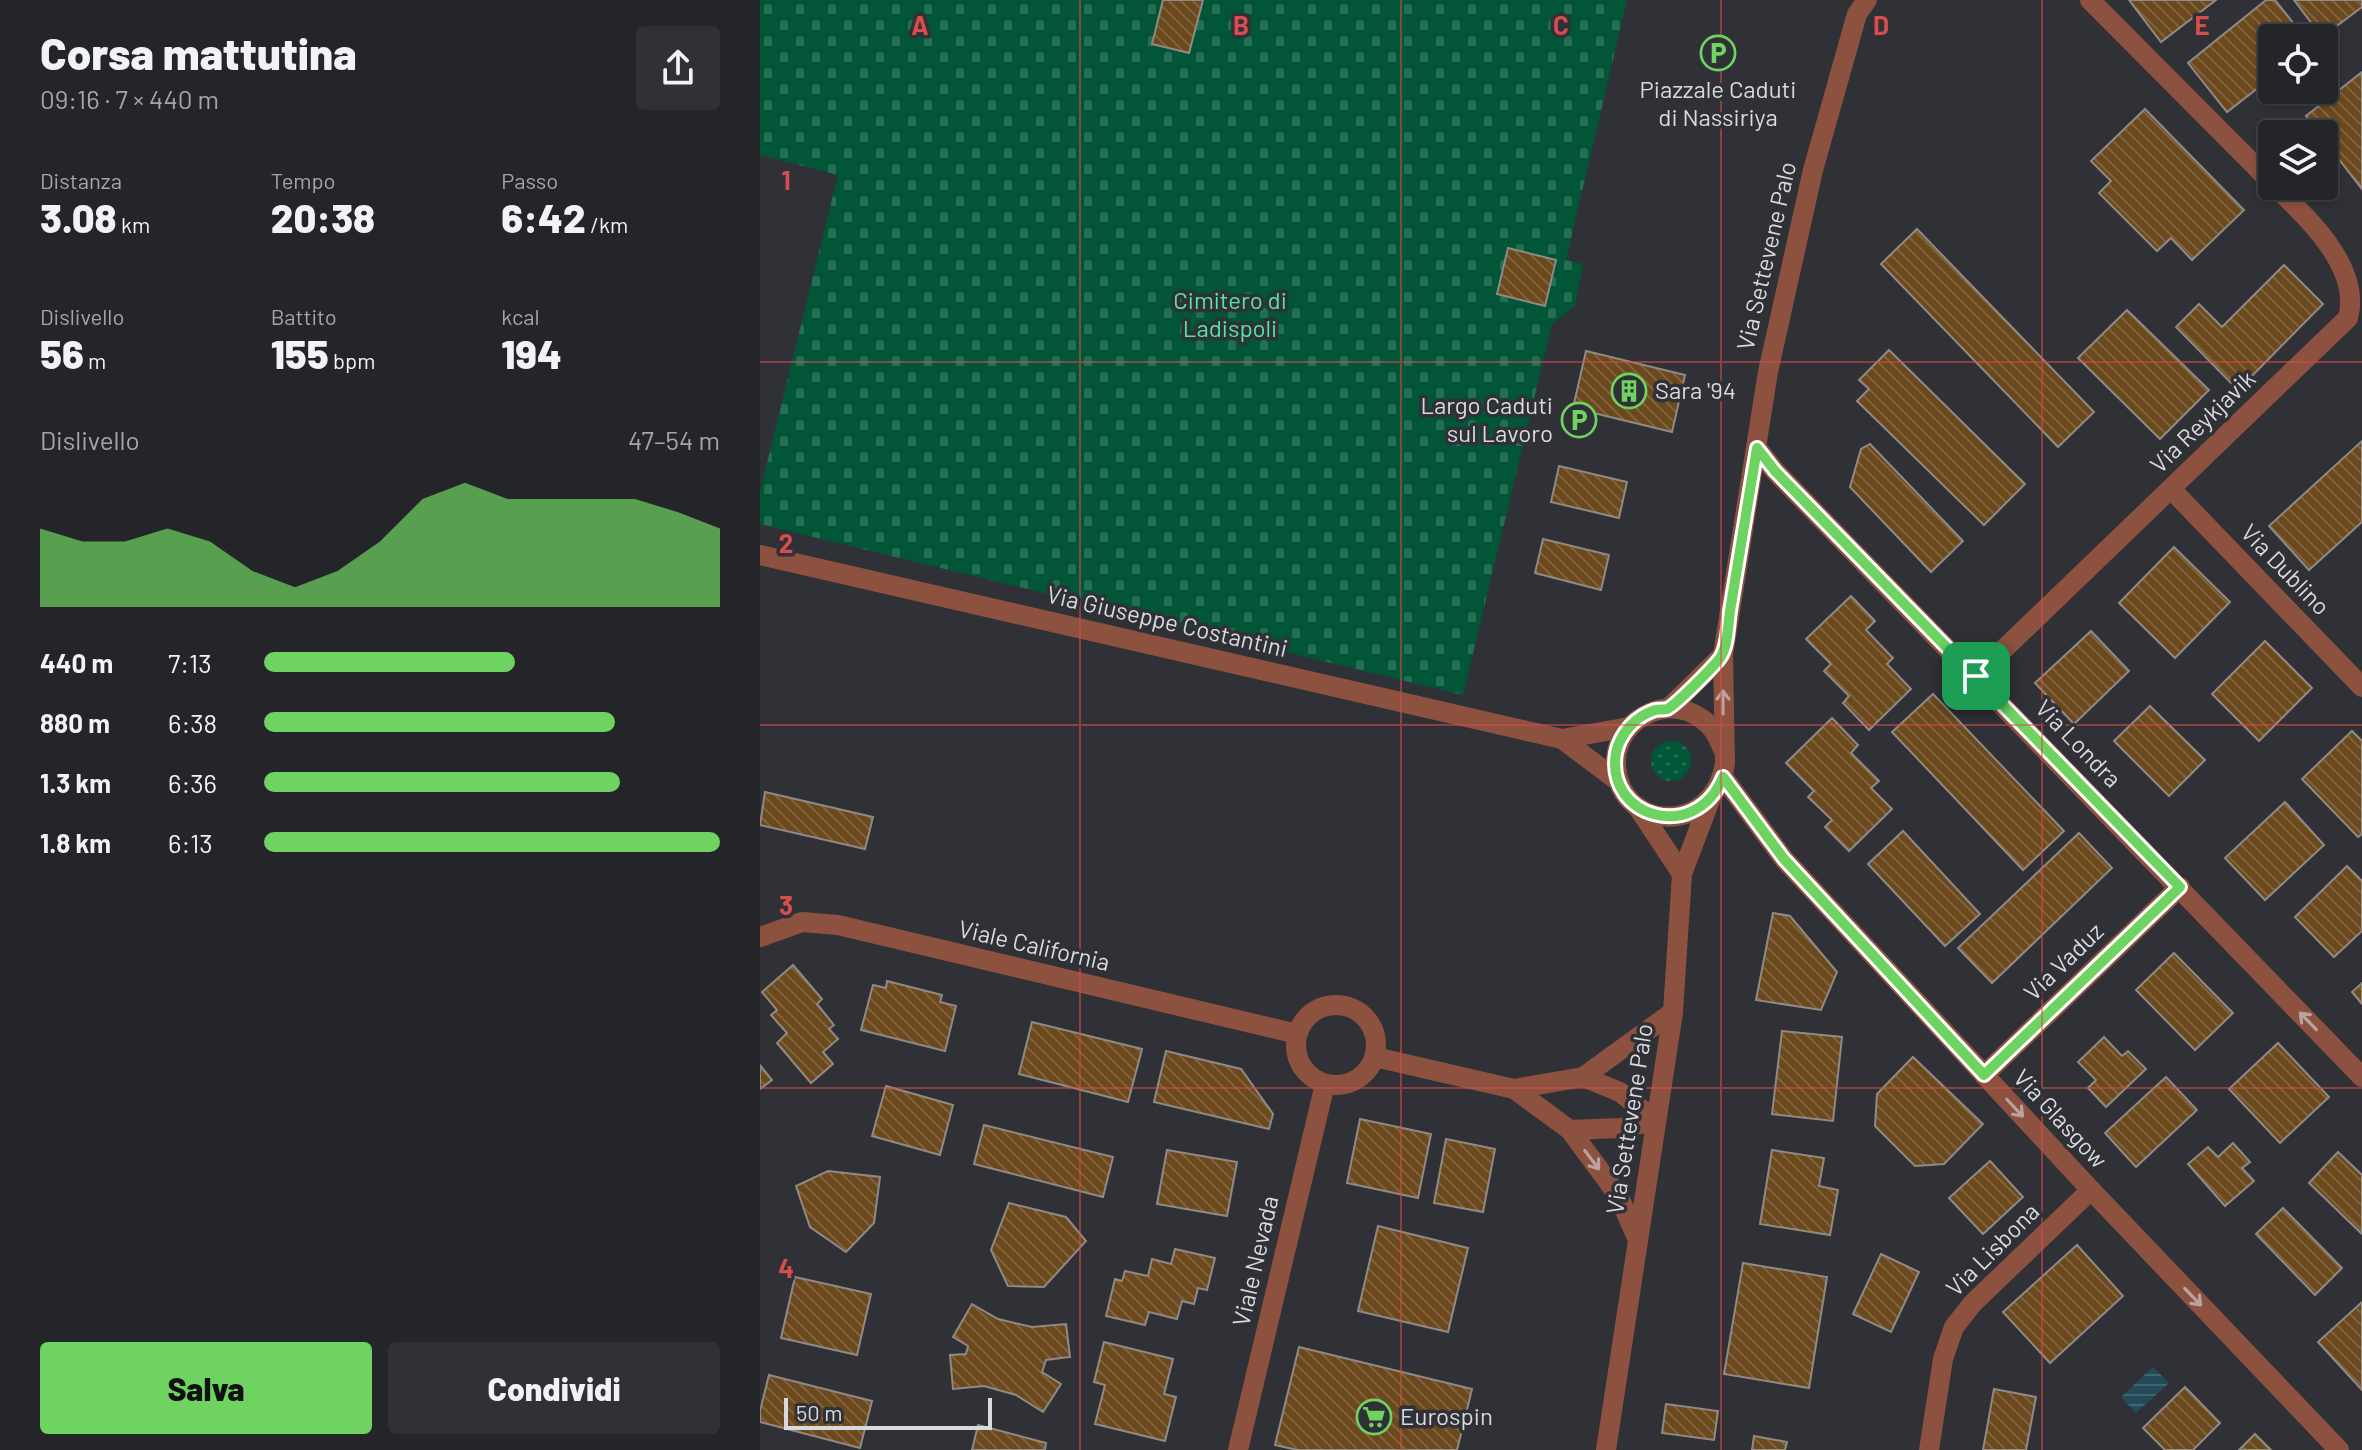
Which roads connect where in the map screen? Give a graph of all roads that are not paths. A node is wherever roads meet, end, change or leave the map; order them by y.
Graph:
1 (2090, 0) edge
2 (1860, 5) edge
3 (2258, 170) edge
4 (2288, 200) edge
5 (1757, 448) junction
6 (2171, 489) junction
7 (760, 555) edge
8 (1723, 655) junction
9 (1976, 676) junction
10 (2362, 687) edge
11 (1669, 708) junction
12 (1629, 727) junction
13 (1562, 739) junction
14 (1723, 749) junction
15 (1723, 777) junction
16 (1618, 781) junction
17 (1710, 800) junction
18 (1637, 806) junction
19 (1682, 874) junction
20 (2180, 887) junction
21 (760, 937) edge
22 (1673, 1012) junction
23 (1297, 1034) junction
24 (1375, 1057) junction
25 (1984, 1075) junction
26 (1583, 1077) junction
27 (2362, 1077) edge
28 (1325, 1084) junction
29 (1514, 1089) junction
30 (1656, 1121) junction
31 (1570, 1130) junction
32 (2091, 1190) junction
33 (1638, 1240) junction
34 (1238, 1450) edge
35 (1606, 1450) edge
36 (1929, 1450) edge
37 (2339, 1450) edge

1 - 3 street, Via Reykjavik
2 - 5 street, Via Settevene Palo
4 - 6 street, Via Reykjavik
5 - 8 street, Via Settevene Palo
5 - 9 street, Via Londra
6 - 9 street, Via Reykjavik
6 - 10 street, Via Dublino
7 - 13 street, Via Giuseppe Costantini
8 - 11 street
14 -> 8 street, Via Settevene Palo
9 - 20 street, Via Londra
11 - 12 street
11 - 14 street
12 - 13 street
12 - 16 street
13 - 16 street
14 - 15 street, Via Settevene Palo
15 - 17 street, Via Settevene Palo
15 - 25 street, Via Glasgow
16 - 18 street
17 - 18 street
17 - 19 street, Via Settevene Palo
18 - 19 street
19 - 22 street, Via Settevene Palo
20 - 25 street, Via Vaduz
27 -> 20 street, Via Londra
21 - 23 street, Viale California
22 - 26 street
22 - 30 street, Via Settevene Palo
23 - 24 street
23 - 28 street
24 - 28 street
24 - 29 street
25 -> 32 street, Via Glasgow
26 - 29 street
26 - 30 street
28 - 34 street, Viale Nevada
29 - 31 street
30 - 31 street
30 - 33 street, Via Settevene Palo
31 -> 33 street
32 - 36 street, Via Lisbona
32 -> 37 street, Via Glasgow
33 - 35 street, Via Settevene Palo

